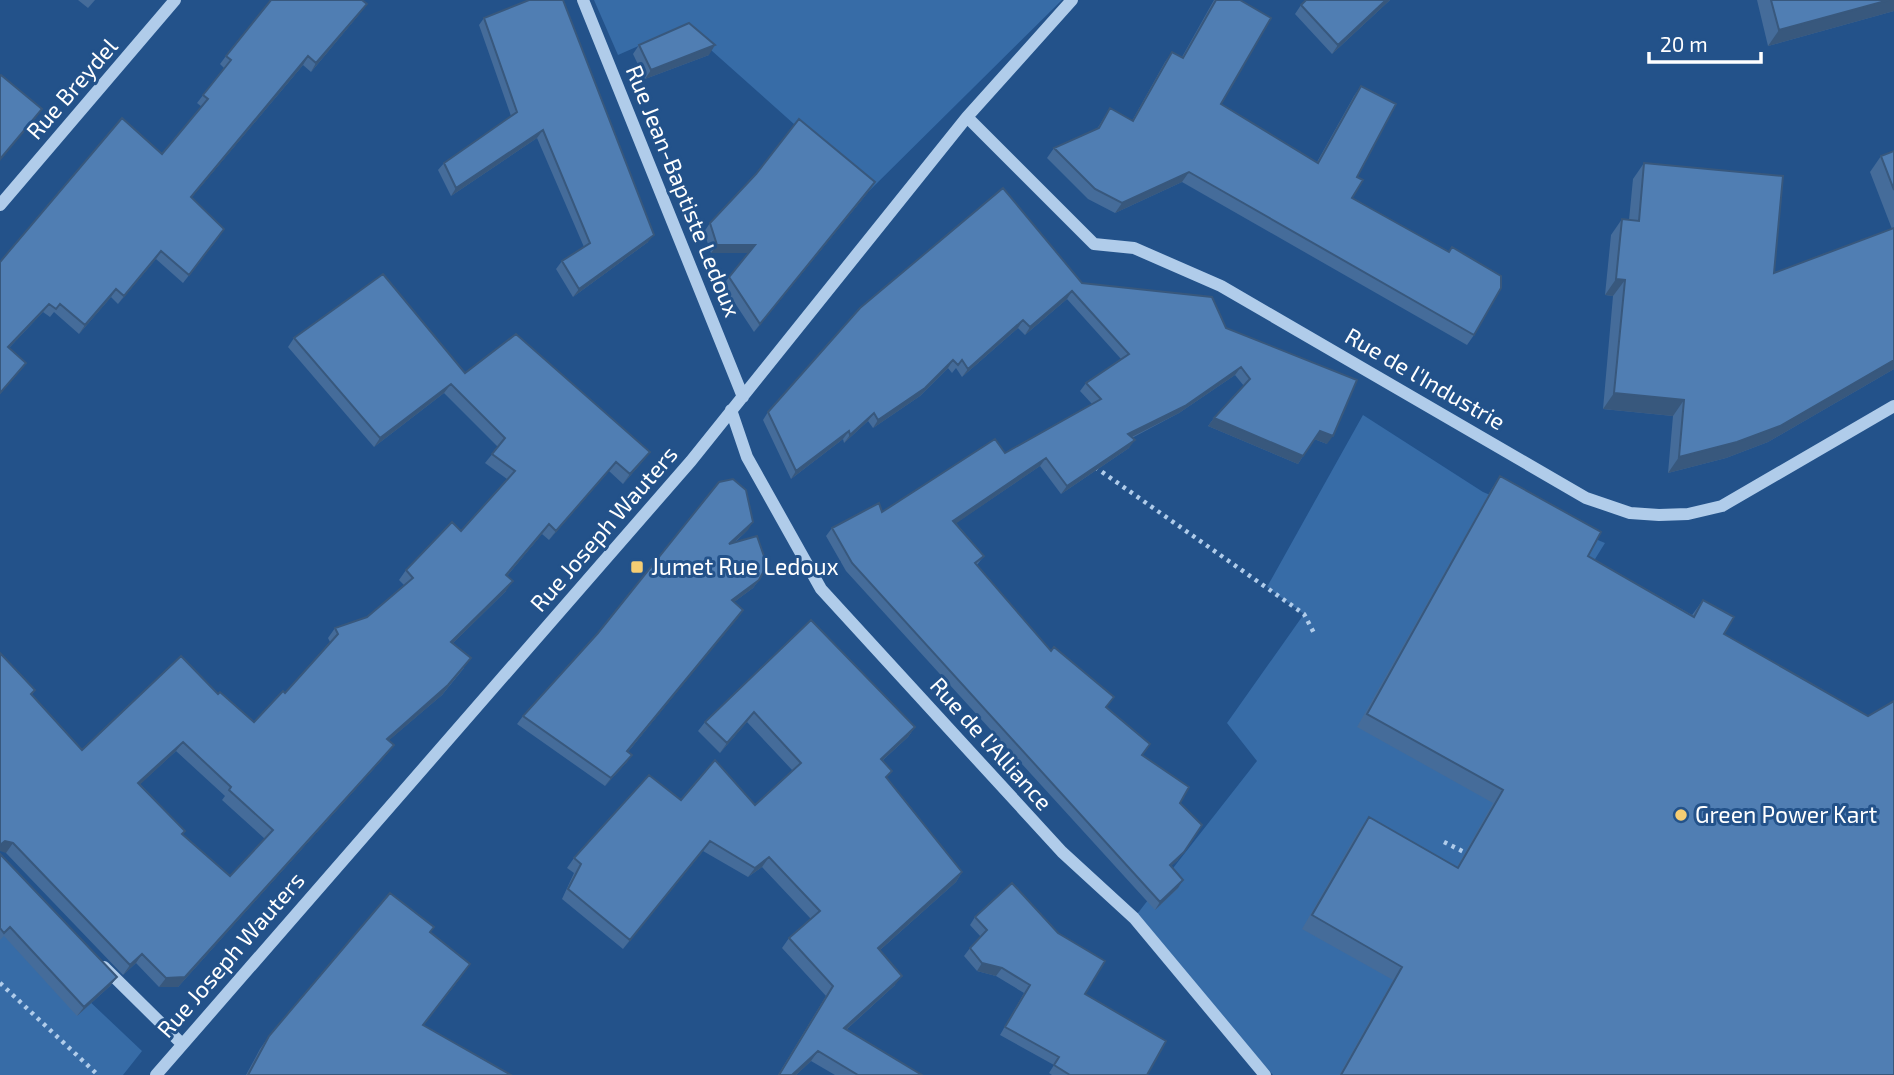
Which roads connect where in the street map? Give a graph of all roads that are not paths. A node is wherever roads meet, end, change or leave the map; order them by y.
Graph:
1 (176, 0) edge
2 (583, 0) edge
3 (1072, 0) edge
4 (967, 117) junction
5 (0, 205) edge
6 (743, 397) junction
7 (1894, 406) edge
8 (731, 410) junction
9 (91, 954) edge
10 (181, 1043) junction
11 (162, 1073) edge
12 (1265, 1075) edge

1 - 5 street, Rue Breydel
2 - 6 street, Rue Jean-Baptiste Ledoux
3 - 4 street, Rue Joseph Wauters
4 - 6 street, Rue Joseph Wauters
4 - 7 street, Rue de l'Industrie
6 - 8 street, Rue Joseph Wauters
8 - 10 street, Rue Joseph Wauters
8 - 12 street, Rue de l'Alliance
9 - 10 street
10 - 11 street, Rue Joseph Wauters

